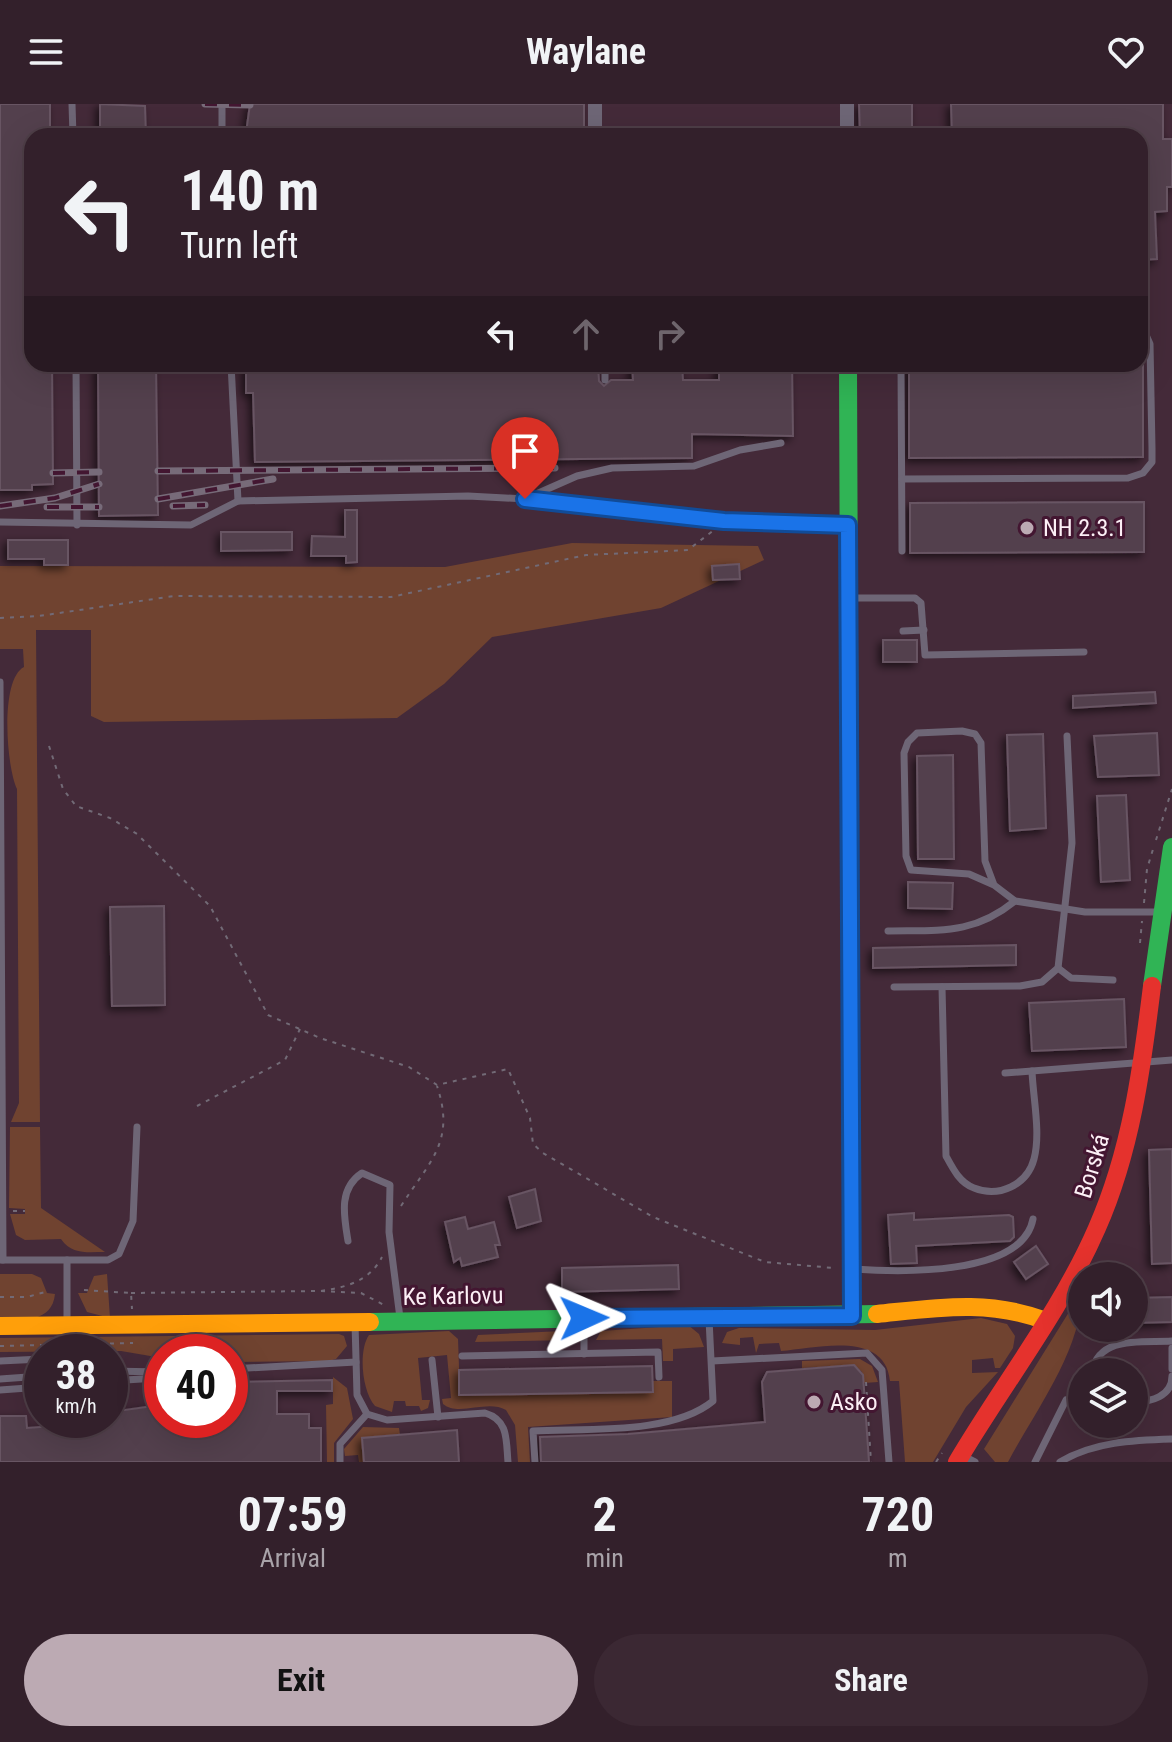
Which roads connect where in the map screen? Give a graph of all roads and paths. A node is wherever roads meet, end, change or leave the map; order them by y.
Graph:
1 (72, 104) edge
2 (222, 104) edge
3 (595, 104) edge
4 (847, 104) edge
5 (73, 128) edge
6 (222, 128) edge
7 (595, 128) edge
8 (847, 128) edge
9 (1148, 340) edge
10 (76, 372) edge
11 (231, 372) edge
12 (605, 372) edge
13 (848, 372) edge
14 (901, 372) edge
15 (605, 380) dead end
16 (781, 443) dead end
17 (902, 479) junction
18 (525, 499) junction
19 (238, 501) junction
20 (724, 521) junction
21 (0, 522) edge
22 (77, 525) junction
23 (848, 525) junction
24 (902, 551) dead end
25 (849, 598) junction
26 (0, 618) edge
27 (924, 630) junction
28 (903, 631) dead end
29 (1084, 652) dead end
30 (0, 682) edge
31 (1067, 736) dead end
32 (49, 746) dead end
33 (1172, 849) edge
34 (994, 885) junction
35 (1015, 901) junction
36 (1064, 909) junction
37 (1163, 913) junction
38 (888, 931) dead end
39 (1058, 968) junction
40 (1113, 980) dead end
41 (894, 987) dead end
42 (942, 987) junction
43 (300, 1029) junction
44 (1172, 1050) edge
45 (1169, 1060) edge
46 (1141, 1062) junction
47 (1032, 1071) junction
48 (1005, 1073) dead end
49 (197, 1106) dead end
50 (137, 1127) dead end
51 (1033, 1219) dead end
52 (348, 1241) dead end
53 (1, 1260) edge
54 (67, 1260) junction
55 (851, 1269) junction
56 (49, 1291) dead end
57 (131, 1293) dead end
58 (0, 1297) edge
59 (371, 1308) dead end
60 (709, 1316) junction
61 (852, 1316) junction
62 (584, 1318) junction
63 (355, 1321) junction
64 (400, 1321) junction
65 (1046, 1321) junction
66 (67, 1325) junction
67 (0, 1326) edge
68 (1172, 1341) edge
69 (1172, 1348) edge
70 (584, 1354) junction
71 (462, 1356) dead end
72 (1097, 1358) edge
73 (24, 1360) edge
74 (432, 1360) dead end
75 (0, 1361) edge
76 (712, 1361) junction
77 (356, 1362) junction
78 (248, 1368) edge
79 (1172, 1369) edge
80 (1172, 1376) edge
81 (24, 1377) edge
82 (659, 1377) dead end
83 (0, 1379) edge
84 (866, 1382) dead end
85 (24, 1388) edge
86 (0, 1390) edge
87 (1066, 1400) dead end
88 (1148, 1401) edge
89 (367, 1414) junction
90 (438, 1417) junction
91 (1172, 1439) edge
92 (964, 1460) edge
93 (340, 1462) edge
94 (508, 1462) edge
95 (535, 1462) edge
96 (871, 1462) edge
97 (889, 1462) edge
98 (1035, 1462) edge
99 (1060, 1462) edge

1 - 5 lane
2 - 6 lane
3 - 7 street
4 - 8 street
9 - 17 lane
10 - 22 lane
11 - 19 lane
12 - 15 lane
13 - 23 street
14 - 17 lane
16 - 18 lane
17 - 24 lane
18 - 19 lane
18 - 20 lane
19 - 22 lane
20 - 23 lane
20 - 26 path
21 - 22 lane
23 - 25 street
25 - 27 lane
25 - 55 street
27 - 28 lane
27 - 29 lane
30 - 53 lane
31 - 36 lane
32 - 43 path
33 - 37 street, Borská
34 - 34 lane
34 - 35 lane
35 - 36 lane
35 - 38 lane
36 - 37 lane
36 - 39 lane
37 - 46 street, Borská
39 - 40 lane
39 - 42 lane
41 - 42 lane
42 - 47 lane
43 - 49 path
43 - 55 path
44 - 45 lane
45 - 46 lane
46 - 47 lane
46 - 65 street, Borská
47 - 48 lane
50 - 54 lane
51 - 55 lane
52 - 64 lane
53 - 54 lane
54 - 66 lane
55 - 61 street
56 - 58 path
57 - 59 path
60 - 61 street, Ke Karlovu
60 - 62 street, Ke Karlovu
60 - 76 lane
61 - 65 street, Ke Karlovu
62 - 64 street, Ke Karlovu
62 - 70 lane
63 - 64 street, Ke Karlovu
63 - 66 street, Ke Karlovu
63 - 77 lane
65 - 92 street, Borská
66 - 67 street, Ke Karlovu
68 - 72 lane
69 - 79 lane
70 - 71 lane
70 - 82 lane
73 - 75 lane
74 - 90 lane
76 - 95 lane
76 - 97 lane
77 - 78 lane
77 - 89 lane
80 - 88 lane
81 - 83 lane
84 - 96 path
85 - 86 lane
87 - 98 lane
89 - 90 lane
89 - 93 lane
90 - 94 lane
91 - 99 lane

